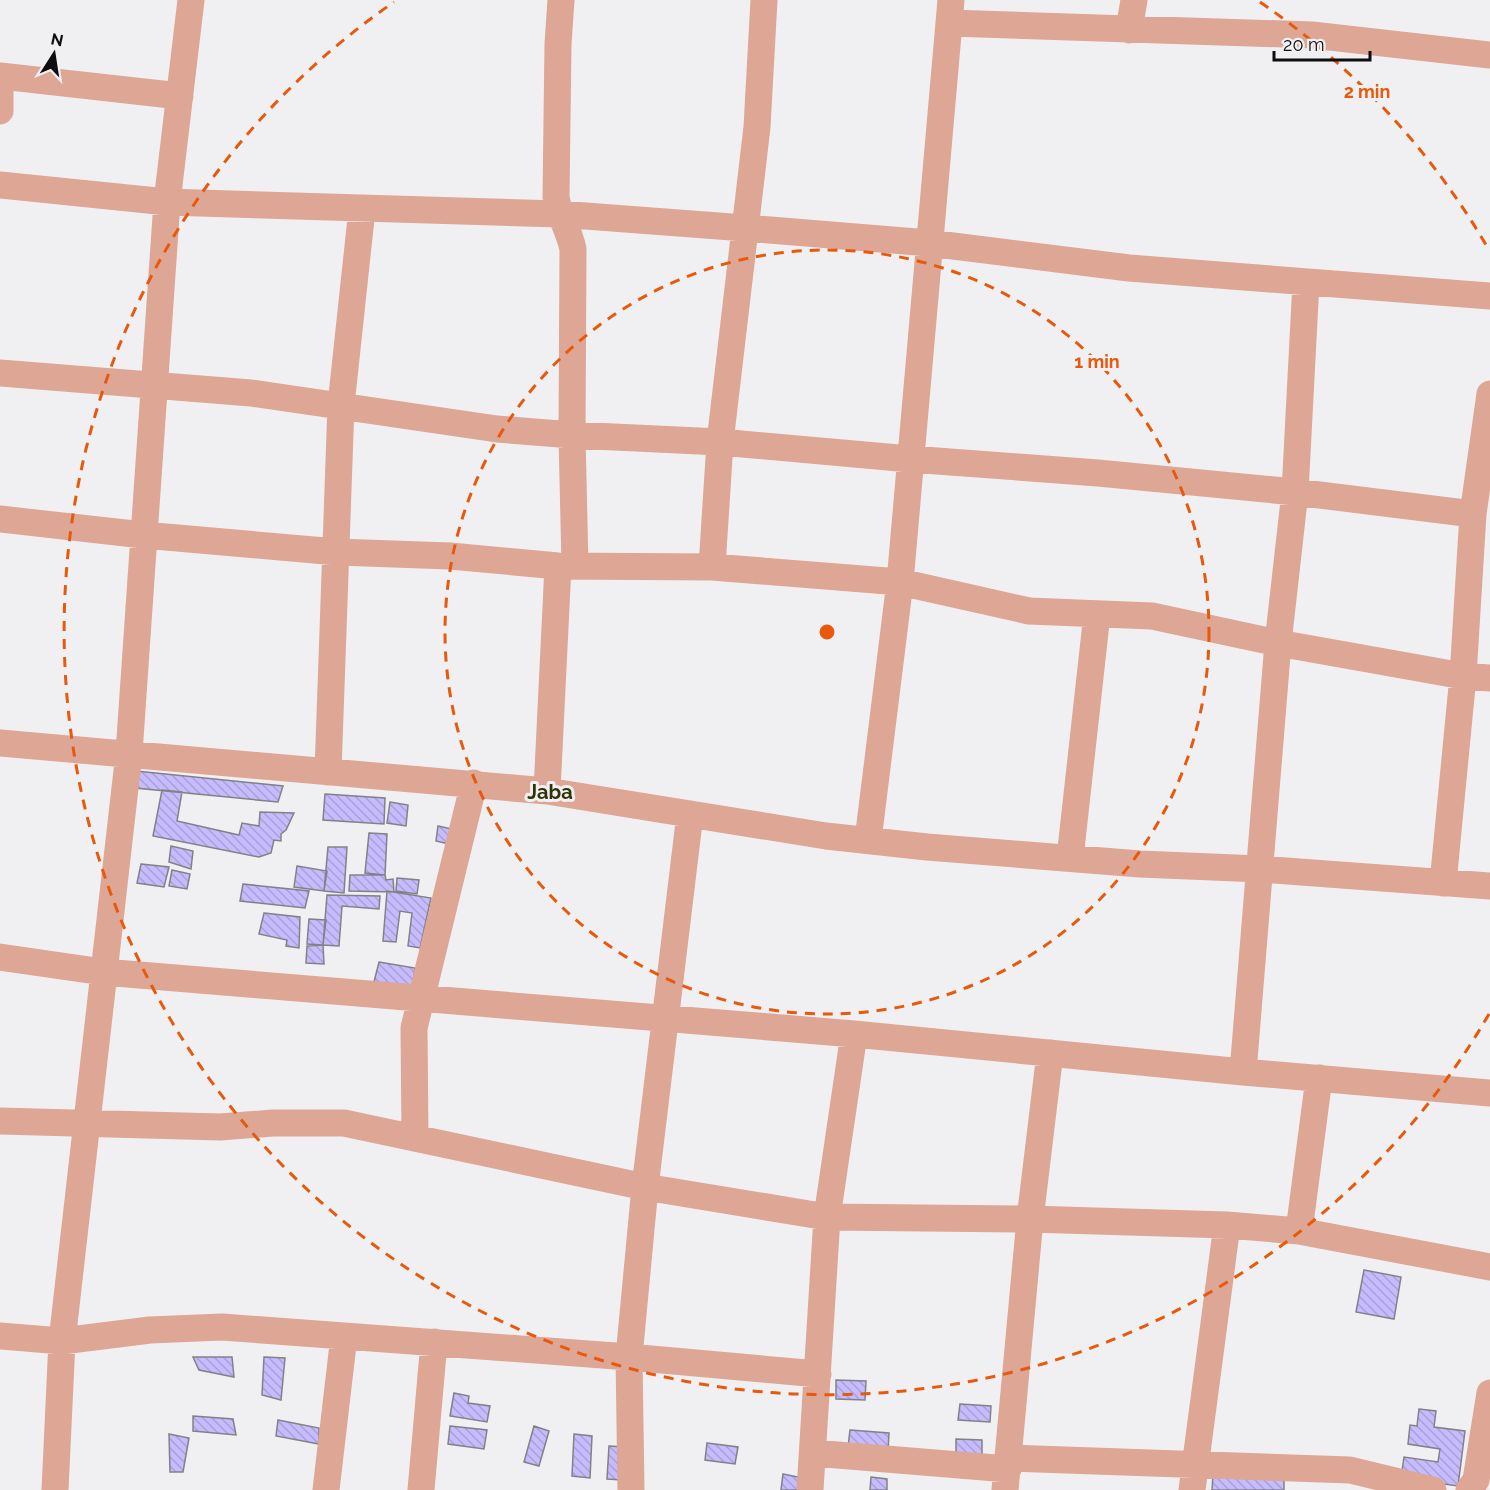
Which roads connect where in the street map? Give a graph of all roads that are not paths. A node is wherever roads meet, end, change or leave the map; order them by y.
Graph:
1 (191, 0) edge
2 (561, 0) edge
3 (764, 0) edge
4 (1134, 0) edge
5 (950, 11) edge
6 (1129, 30) junction
7 (1490, 55) edge
8 (0, 76) edge
9 (0, 92) edge
10 (180, 96) junction
11 (0, 111) edge
12 (0, 184) edge
13 (167, 202) junction
14 (362, 209) junction
15 (559, 214) junction
16 (745, 228) junction
17 (930, 243) junction
18 (1306, 282) junction
19 (1490, 296) edge
20 (0, 373) edge
21 (154, 386) junction
22 (1490, 394) edge
23 (342, 405) junction
24 (572, 435) junction
25 (720, 442) junction
26 (910, 459) junction
27 (1295, 492) junction
28 (1473, 514) junction
29 (0, 519) edge
30 (143, 536) junction
31 (337, 552) junction
32 (566, 566) junction
33 (712, 567) junction
34 (900, 582) junction
35 (1097, 614) junction
36 (1278, 643) junction
37 (1463, 676) junction
38 (1490, 678) edge
39 (0, 743) edge
40 (129, 753) junction
41 (328, 772) junction
42 (474, 783) junction
43 (547, 790) junction
44 (690, 814) junction
45 (868, 840) junction
46 (1070, 858) junction
47 (1260, 869) junction
48 (1443, 883) junction
49 (1490, 886) edge
50 (0, 957) edge
51 (103, 972) junction
52 (422, 998) junction
53 (665, 1019) junction
54 (855, 1034) junction
55 (1050, 1053) junction
56 (1243, 1072) junction
57 (1319, 1078) junction
58 (1490, 1093) edge
59 (0, 1121) edge
60 (88, 1124) junction
61 (415, 1138) junction
62 (645, 1187) junction
63 (827, 1217) junction
64 (1030, 1220) junction
65 (1227, 1224) junction
66 (1299, 1231) junction
67 (1490, 1267) edge
68 (0, 1336) edge
69 (344, 1336) junction
70 (62, 1341) junction
71 (434, 1342) junction
72 (629, 1357) junction
73 (818, 1374) junction
74 (1490, 1393) edge
75 (813, 1453) junction
76 (1007, 1472) edge
77 (1193, 1477) edge
78 (55, 1490) edge
79 (326, 1490) edge
80 (421, 1490) edge
81 (631, 1490) edge
82 (810, 1490) edge
83 (1433, 1490) edge
84 (1469, 1490) edge

1 - 10 street
2 - 15 street
3 - 16 street
4 - 6 street
5 - 6 street
5 - 17 street
6 - 7 street
8 - 10 street
9 - 11 street
10 - 13 street
12 - 13 street
13 - 14 street
13 - 21 street
14 - 15 street
14 - 23 street
15 - 16 street
15 - 24 street
16 - 17 street
16 - 25 street
17 - 18 street
17 - 26 street
18 - 19 street
18 - 27 street
20 - 21 street
21 - 23 street
21 - 30 street
22 - 28 street
23 - 24 street
23 - 31 street
24 - 25 street
24 - 32 street
25 - 26 street
25 - 33 street
26 - 27 street
26 - 34 street
27 - 28 street
27 - 36 street
28 - 37 street
29 - 30 street
30 - 31 street
30 - 40 street
31 - 32 street
31 - 41 street
32 - 33 street
32 - 43 street
33 - 34 street
34 - 35 street
34 - 45 street
35 - 36 street
35 - 46 street
36 - 37 street
36 - 47 street
37 - 38 street
37 - 48 street
39 - 40 street
40 - 41 street
40 - 51 street
41 - 42 street
42 - 43 street
42 - 52 street
43 - 44 street
44 - 45 street
44 - 53 street
45 - 46 street
46 - 47 street
47 - 48 street
47 - 56 street
48 - 49 street
50 - 51 street
51 - 52 street
51 - 60 street
52 - 53 street
52 - 61 street
53 - 54 street
53 - 62 street
54 - 55 street
54 - 63 street
55 - 56 street
55 - 64 street
56 - 57 street
57 - 58 street
57 - 66 street
59 - 60 street
60 - 61 street
60 - 70 street
61 - 62 street
62 - 63 street
62 - 72 street
63 - 64 street
63 - 73 street
64 - 65 street
64 - 76 street
65 - 66 street
65 - 77 street
66 - 67 street
68 - 70 street
69 - 70 street
69 - 71 street
69 - 79 street
70 - 78 street
71 - 72 street
71 - 80 street
72 - 73 street
72 - 81 street
73 - 75 street
74 - 84 street
75 - 76 street
75 - 82 street
76 - 77 street
77 - 83 street

